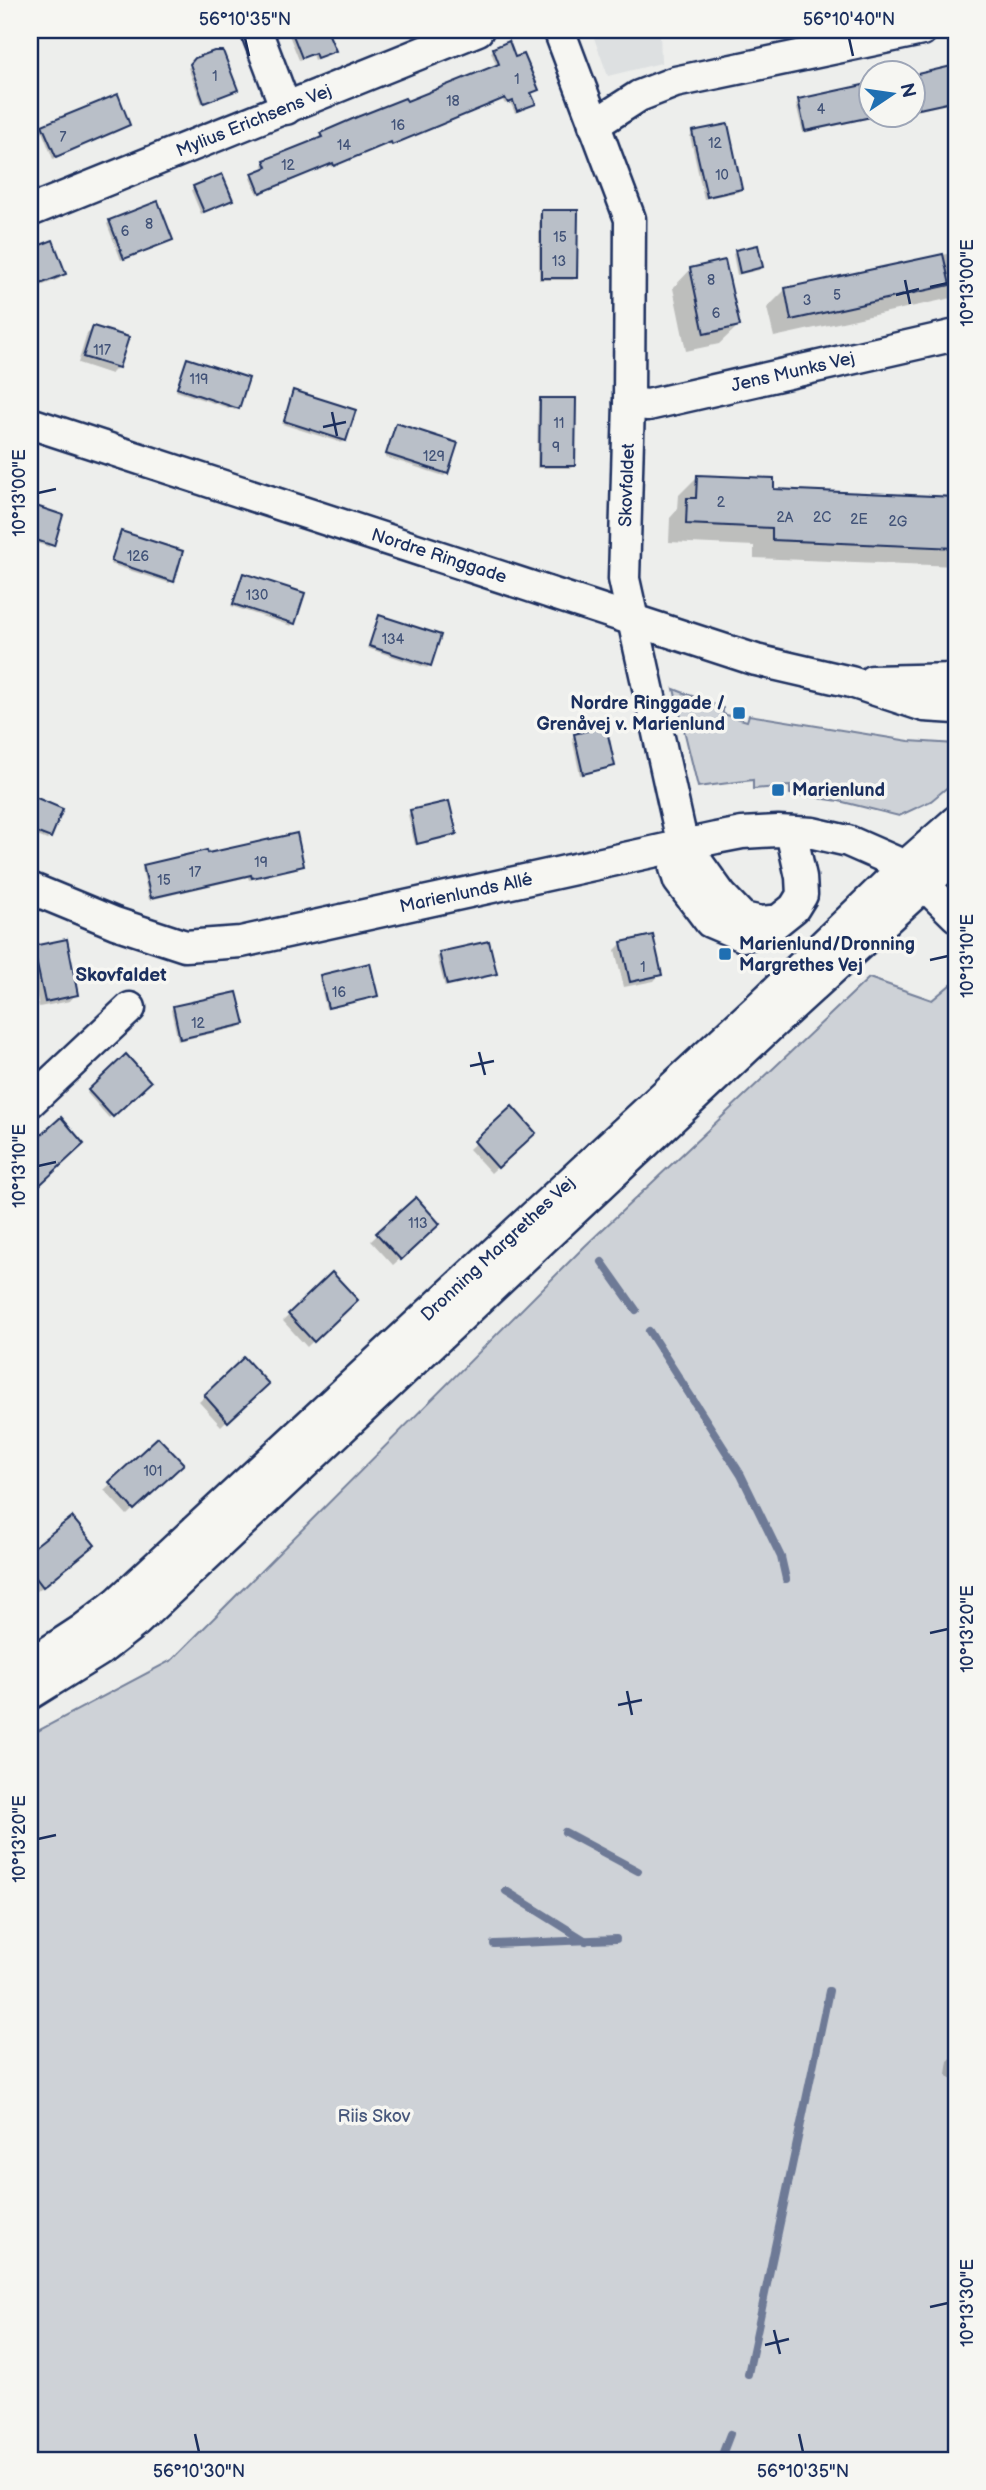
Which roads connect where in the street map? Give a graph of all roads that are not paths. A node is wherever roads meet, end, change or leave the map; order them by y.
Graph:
1 (256, 30) edge
2 (478, 30) edge
3 (559, 30) edge
4 (922, 30) edge
5 (286, 109) junction
6 (594, 125) junction
7 (30, 211) edge
8 (956, 335) edge
9 (629, 403) junction
10 (30, 423) edge
11 (632, 619) junction
12 (956, 679) edge
13 (851, 682) junction
14 (956, 708) edge
15 (956, 821) edge
16 (791, 832) junction
17 (683, 846) junction
18 (956, 856) edge
19 (914, 876) junction
20 (30, 888) edge
21 (956, 916) edge
22 (130, 1008) dead end
23 (30, 1102) edge
24 (30, 1664) edge
25 (30, 1694) edge

1 - 5 street
2 - 5 street, Mylius Erichsens Vej
3 - 6 street, Skovfaldet
4 - 6 street
5 - 7 street, Mylius Erichsens Vej
6 - 9 street, Skovfaldet
8 - 9 street, Jens Munks Vej
9 - 11 street, Skovfaldet
10 - 11 street, Nordre Ringgade
11 - 13 street, Nordre Ringgade
11 - 17 street, Skovfaldet
12 - 13 street, Nordre Ringgade
13 - 14 street, Nordre Ringgade
15 - 19 street, Dronning Margrethes Vej
16 - 17 street, Marienlunds Allé
16 - 17 street
16 - 19 street, Marienlunds Allé
17 - 20 street, Marienlunds Allé
18 - 19 street, Dronning Margrethes Vej
19 - 21 street
19 - 24 street, Dronning Margrethes Vej
19 - 25 street, Dronning Margrethes Vej
22 - 23 street

